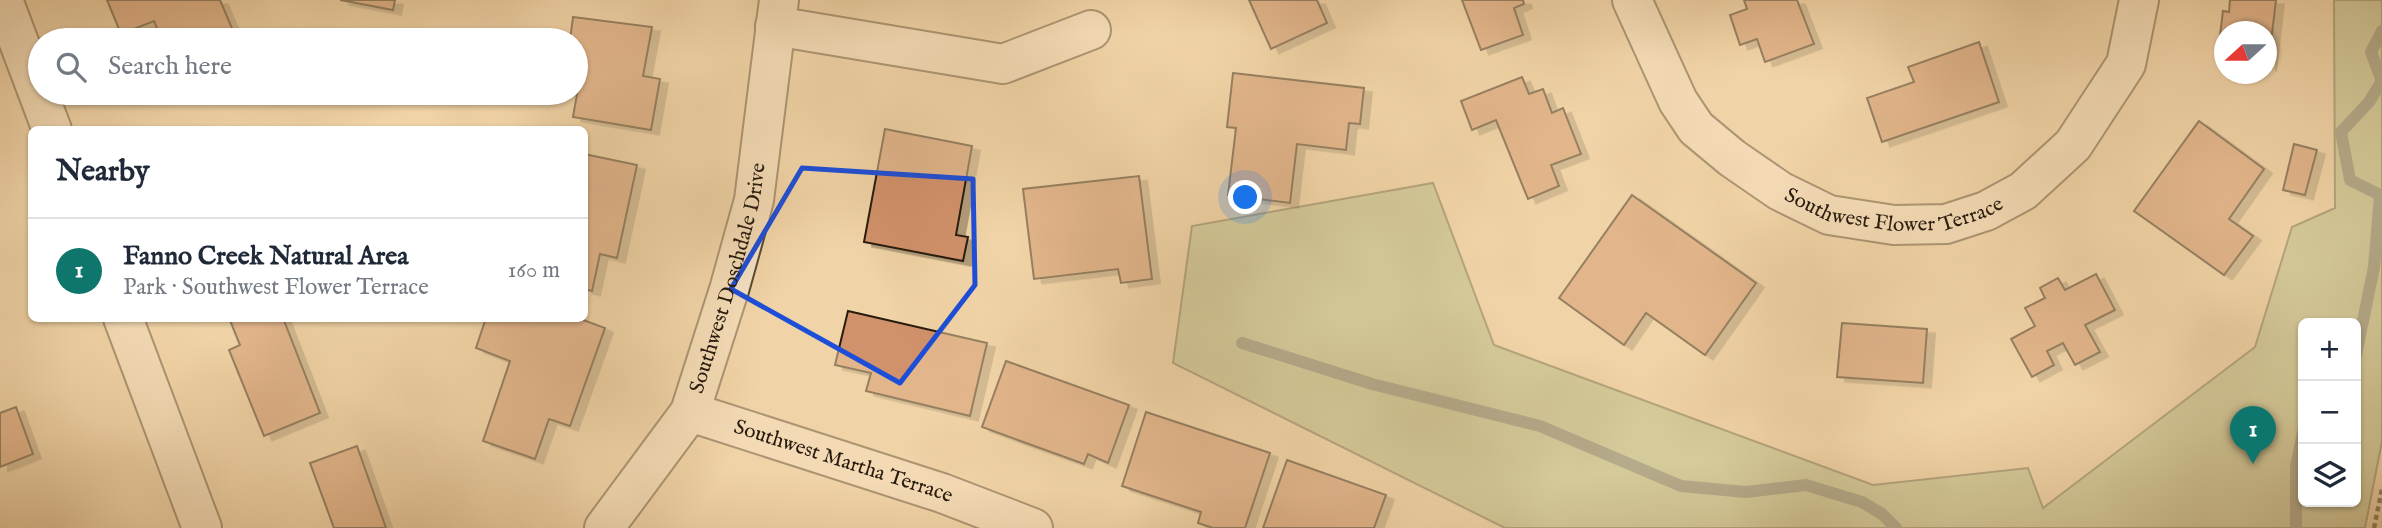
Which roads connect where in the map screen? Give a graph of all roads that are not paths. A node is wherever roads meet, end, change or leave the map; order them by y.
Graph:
1 (3, 0) edge
2 (1632, 0) edge
3 (2139, 0) edge
4 (777, 13) edge
5 (1091, 30) dead end
6 (28, 66) edge
7 (43, 105) edge
8 (50, 126) edge
9 (125, 322) edge
10 (690, 412) junction
11 (202, 528) edge
12 (604, 528) edge
13 (1033, 528) edge

1 - 6 street
2 - 3 street, Southwest Flower Terrace
4 - 5 street
4 - 10 street, Southwest Doschdale Drive
7 - 8 street
9 - 11 street
10 - 12 street, Southwest Doschdale Drive
10 - 13 street, Southwest Martha Terrace

